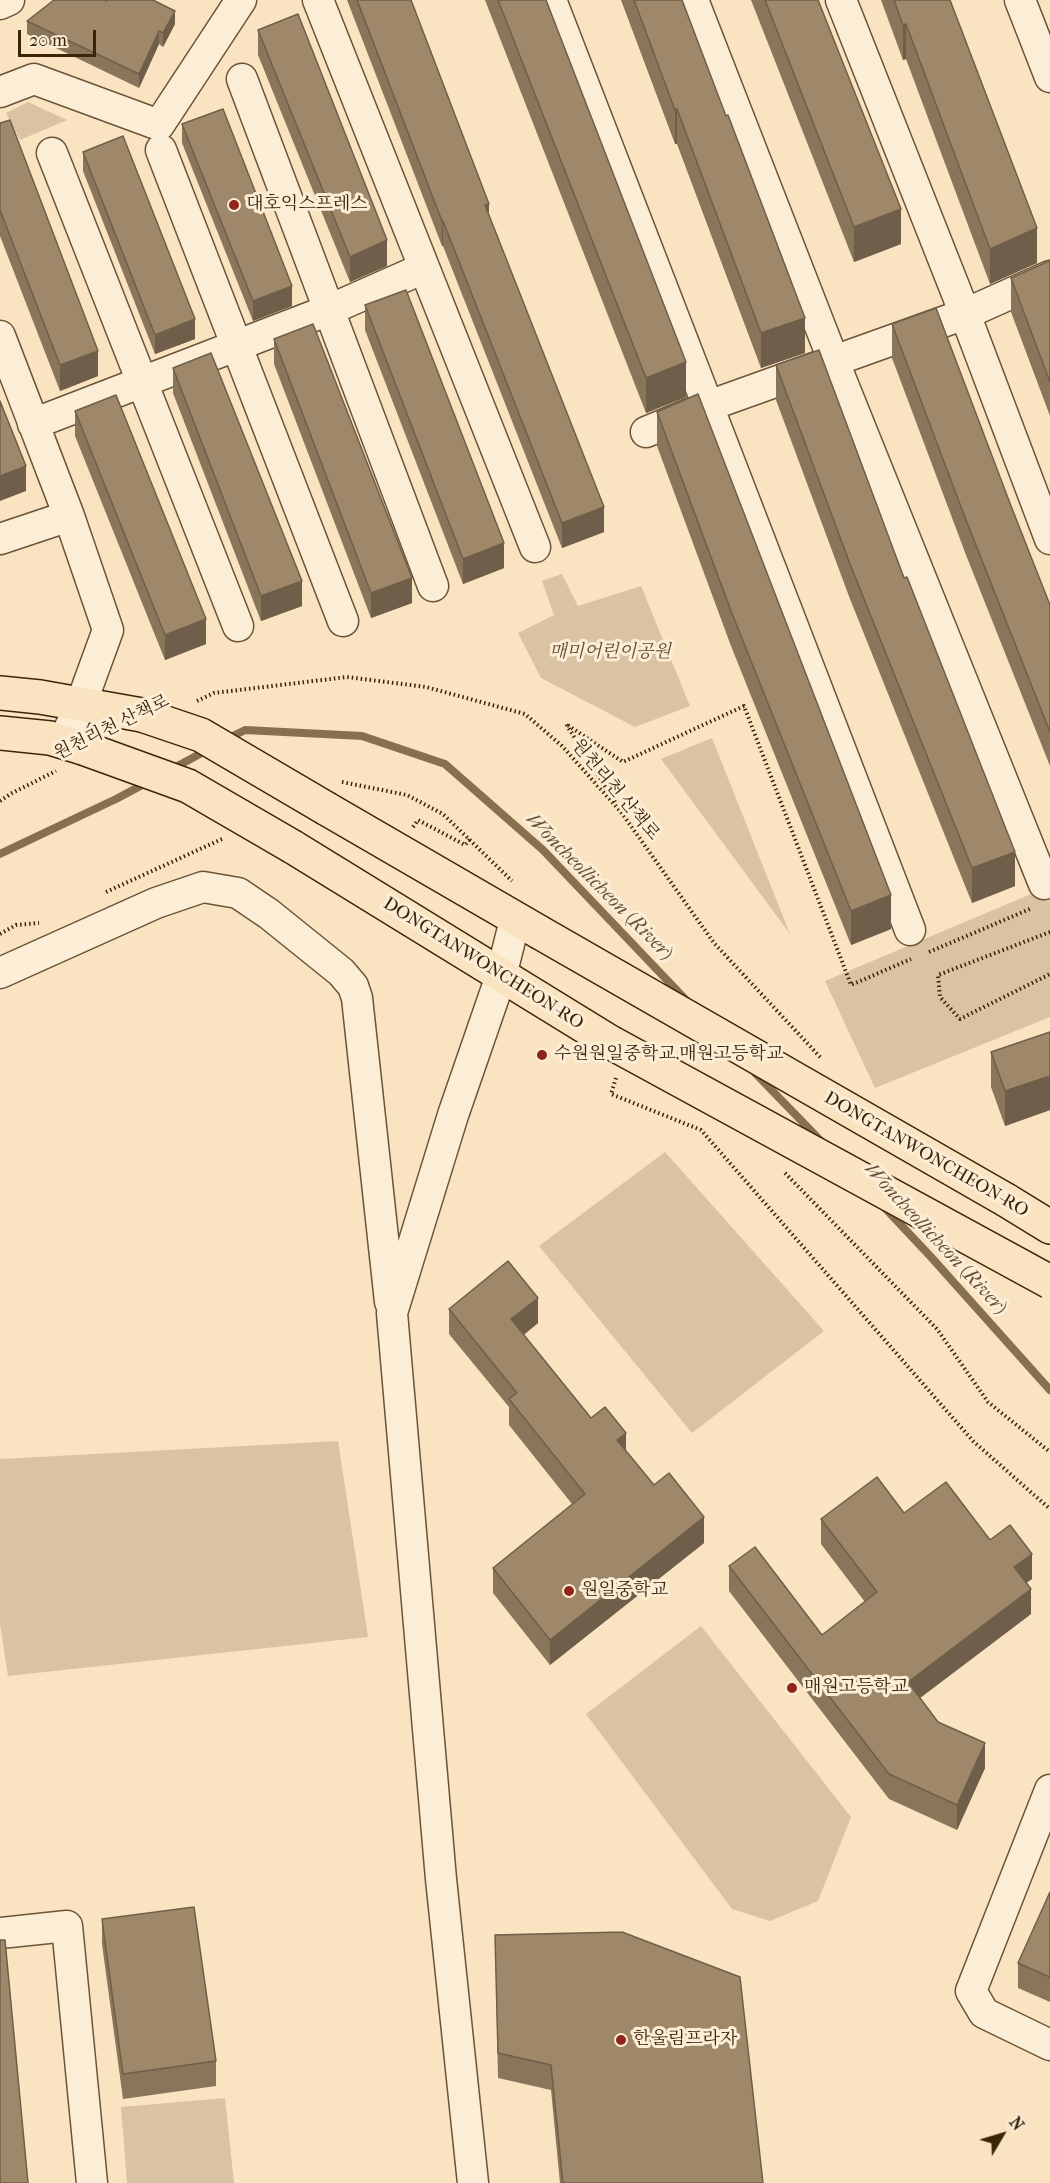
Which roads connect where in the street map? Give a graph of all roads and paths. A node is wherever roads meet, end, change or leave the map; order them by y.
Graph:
1 (9, 0) edge
2 (241, 0) edge
3 (318, 0) edge
4 (551, 0) edge
5 (693, 0) edge
6 (841, 0) edge
7 (1020, 0) edge
8 (0, 4) edge
9 (1050, 77) edge
10 (242, 80) dead end
11 (0, 92) edge
12 (161, 150) dead end
13 (52, 153) dead end
14 (424, 268) junction
15 (1050, 276) edge
16 (329, 310) junction
17 (964, 314) junction
18 (0, 336) edge
19 (237, 346) junction
20 (834, 362) junction
21 (142, 382) junction
22 (708, 406) junction
23 (33, 424) junction
24 (646, 432) dead end
25 (69, 516) junction
26 (0, 539) edge
27 (1050, 539) edge
28 (535, 548) dead end
29 (433, 586) dead end
30 (343, 621) dead end
31 (238, 626) dead end
32 (0, 693) edge
33 (193, 703) dead end
34 (81, 704) junction
35 (0, 732) edge
36 (70, 752) junction
37 (0, 801) edge
38 (621, 812) junction
39 (418, 820) dead end
40 (470, 839) dead end
41 (1042, 894) joint
42 (527, 926) junction
43 (1050, 932) edge
44 (916, 948) junction
45 (0, 973) edge
46 (1050, 974) edge
47 (501, 976) junction
48 (829, 1065) dead end
49 (626, 1080) dead end
50 (1050, 1227) edge
51 (1050, 1282) edge
52 (392, 1313) junction
53 (1050, 1509) edge
54 (1050, 1790) edge
55 (0, 1933) edge
56 (1050, 2045) edge
57 (92, 2183) edge
58 (474, 2183) edge

1 - 8 street
2 - 11 street
3 - 14 street
4 - 22 street
5 - 20 street
6 - 17 street
7 - 9 street
10 - 16 street
12 - 19 street
13 - 21 street
14 - 16 street
14 - 28 street
15 - 17 street
16 - 19 street
16 - 29 street
17 - 20 street
17 - 27 street
18 - 23 street
19 - 21 street
19 - 30 street
20 - 22 street
20 - 41 street
21 - 23 street
21 - 31 street
22 - 24 street
22 - 44 street
23 - 25 street
25 - 26 street
25 - 34 street
32 - 34 main road, DONGTANWONCHEON-RO
33 - 38 path, 원천리천 산책로
34 - 36 street
34 - 42 main road, DONGTANWONCHEON-RO, bridge
35 - 36 main road, DONGTANWONCHEON-RO
36 - 37 path, 원천리천 산책로
36 - 47 main road, DONGTANWONCHEON-RO, bridge
38 - 44 path
38 - 48 path, 원천리천 산책로
39 - 40 path
41 - 44 path
42 - 47 street
42 - 50 main road, DONGTANWONCHEON-RO, bridge
43 - 46 path
45 - 52 street
47 - 51 main road, DONGTANWONCHEON-RO, bridge
47 - 52 street
49 - 53 path
52 - 58 street
54 - 56 street
55 - 57 street

